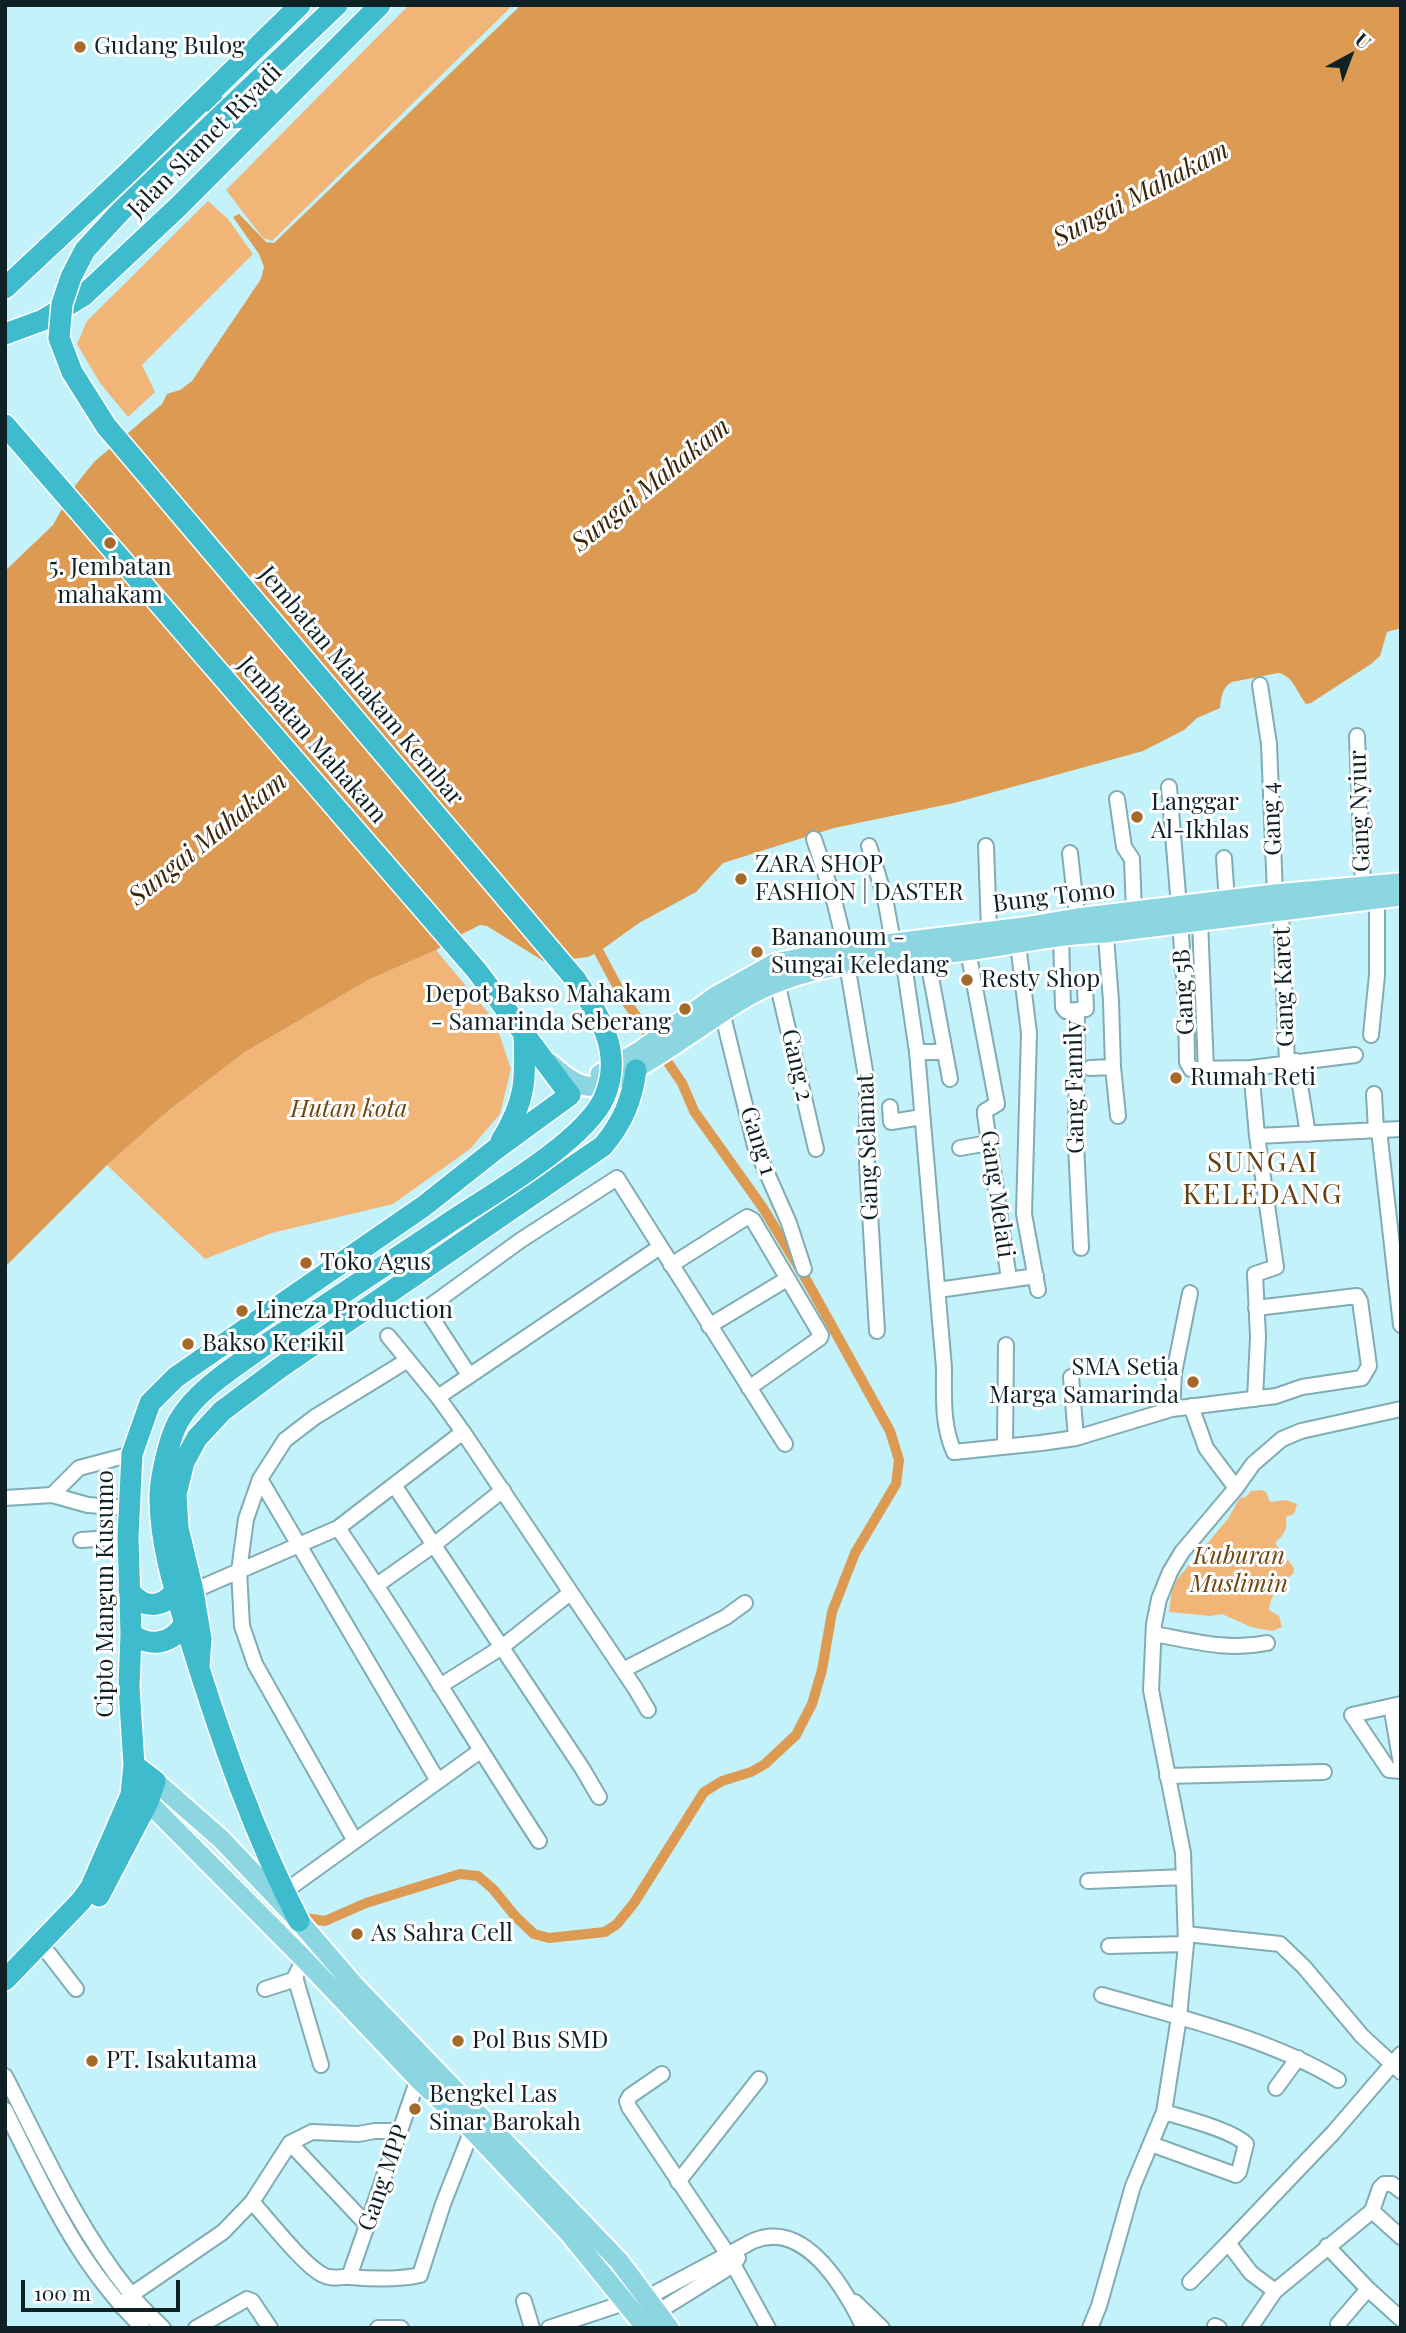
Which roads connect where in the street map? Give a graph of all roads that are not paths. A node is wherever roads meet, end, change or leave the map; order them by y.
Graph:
1 (300, 5) edge
2 (337, 5) edge
3 (379, 6) edge
4 (212, 92) junction
5 (5, 288) edge
6 (5, 334) edge
7 (5, 425) edge
8 (106, 426) joint
9 (1260, 685) dead end
10 (1357, 736) dead end
11 (1169, 787) dead end
12 (1117, 799) dead end
13 (814, 839) dead end
14 (869, 846) dead end
15 (986, 846) dead end
16 (1070, 853) dead end
17 (1224, 858) dead end
18 (1401, 883) edge
19 (1370, 891) junction
20 (1401, 896) edge
21 (1227, 901) junction
22 (1281, 902) junction
23 (1133, 912) junction
24 (1179, 914) junction
25 (1200, 921) junction
26 (1105, 924) junction
27 (1072, 929) junction
28 (989, 930) junction
29 (1018, 944) junction
30 (898, 950) junction
31 (968, 951) junction
32 (847, 956) junction
33 (927, 956) junction
34 (777, 982) junction
35 (1085, 986) dead end
36 (719, 1004) junction
37 (1077, 1010) junction
38 (524, 1034) junction
39 (1371, 1035) dead end
40 (916, 1052) junction
41 (944, 1052) junction
42 (1355, 1055) dead end
43 (1291, 1062) junction
44 (1113, 1067) junction
45 (1090, 1068) dead end
46 (1251, 1068) junction
47 (636, 1069) junction
48 (1206, 1070) junction
49 (950, 1079) dead end
50 (576, 1090) junction
51 (1374, 1094) dead end
52 (890, 1107) dead end
53 (1118, 1116) dead end
54 (922, 1117) junction
55 (1401, 1129) edge
56 (1378, 1130) junction
57 (1308, 1133) junction
58 (1257, 1136) junction
59 (989, 1143) junction
60 (960, 1148) dead end
61 (496, 1149) junction
62 (816, 1149) dead end
63 (660, 1247) junction
64 (1081, 1248) dead end
65 (671, 1265) junction
66 (804, 1269) dead end
67 (787, 1279) junction
68 (1009, 1279) junction
69 (938, 1290) junction
70 (1190, 1293) dead end
71 (1256, 1308) junction
72 (1401, 1325) edge
73 (709, 1326) junction
74 (877, 1331) dead end
75 (388, 1336) dead end
76 (1006, 1345) dead end
77 (408, 1360) junction
78 (469, 1375) junction
79 (1071, 1377) dead end
80 (750, 1388) junction
81 (438, 1397) junction
82 (1255, 1399) junction
83 (1191, 1406) junction
84 (1172, 1409) junction
85 (1401, 1409) edge
86 (463, 1432) junction
87 (1076, 1438) junction
88 (785, 1444) dead end
89 (1004, 1446) junction
90 (132, 1454) junction
91 (260, 1479) junction
92 (394, 1485) junction
93 (1236, 1488) junction
94 (503, 1490) junction
95 (52, 1495) junction
96 (5, 1498) edge
97 (129, 1508) junction
98 (338, 1528) junction
99 (128, 1537) junction
100 (81, 1540) dead end
101 (299, 1545) junction
102 (435, 1545) junction
103 (239, 1571) junction
104 (377, 1585) junction
105 (129, 1590) junction
106 (184, 1591) junction
107 (570, 1593) junction
108 (745, 1603) dead end
109 (185, 1623) junction
110 (131, 1634) junction
111 (1154, 1634) junction
112 (1267, 1643) dead end
113 (502, 1647) junction
114 (199, 1667) junction
115 (623, 1670) junction
116 (440, 1686) junction
117 (1396, 1708) edge
118 (648, 1710) dead end
119 (480, 1751) junction
120 (1401, 1764) edge
121 (1401, 1771) edge
122 (1324, 1772) dead end
123 (1167, 1776) junction
124 (438, 1781) junction
125 (144, 1792) junction
126 (599, 1797) dead end
127 (539, 1840) dead end
128 (355, 1841) junction
129 (1184, 1877) junction
130 (1088, 1881) dead end
131 (284, 1892) junction
132 (299, 1921) junction
133 (1186, 1939) junction
134 (1109, 1946) dead end
135 (49, 1954) junction
136 (304, 1959) junction
137 (296, 1979) junction
138 (5, 1980) edge
139 (76, 1989) dead end
140 (265, 1989) dead end
141 (347, 1991) junction
142 (1102, 1995) dead end
143 (5, 1998) edge
144 (1179, 2017) junction
145 (1298, 2057) junction
146 (1398, 2064) edge
147 (321, 2065) dead end
148 (662, 2074) dead end
149 (5, 2076) edge
150 (418, 2079) junction
151 (759, 2079) dead end
152 (1338, 2080) dead end
153 (1276, 2088) dead end
154 (5, 2110) edge
155 (1164, 2112) junction
156 (472, 2130) junction
157 (400, 2131) junction
158 (290, 2143) junction
159 (1151, 2144) junction
160 (678, 2182) junction
161 (1401, 2191) edge
162 (252, 2202) junction
163 (1372, 2211) junction
164 (368, 2226) junction
165 (1401, 2237) edge
166 (1228, 2243) junction
167 (1327, 2246) junction
168 (730, 2259) junction
169 (349, 2277) junction
170 (1189, 2282) dead end
171 (1368, 2289) junction
172 (1275, 2291) junction
173 (131, 2295) junction
174 (848, 2296) junction
175 (524, 2301) dead end
176 (627, 2302) junction
177 (653, 2304) junction
178 (121, 2307) junction
179 (1401, 2319) edge
180 (1338, 2324) dead end
181 (143, 2328) edge
182 (163, 2328) edge
183 (196, 2328) edge
184 (270, 2328) edge
185 (378, 2328) edge
186 (401, 2328) edge
187 (532, 2328) edge
188 (549, 2328) edge
189 (646, 2328) edge
190 (669, 2328) edge
191 (768, 2328) edge
192 (864, 2328) edge
193 (882, 2328) edge
194 (1090, 2328) edge
195 (1250, 2328) edge

1 - 4 highway, Jalan Slamet Riyadi
2 - 8 highway, Jalan Slamet Riyadi, bridge
3 - 4 highway
3 - 6 highway, Jalan Slamet Riyadi
4 - 5 highway, Jalan Slamet Riyadi
7 - 38 highway, Jembatan Mahakam
8 - 106 highway, Jembatan Mahakam Kembar, bridge
9 - 22 street, Gang 4
10 - 19 street, Gang Nyiur
11 - 24 street, Gang 5B
12 - 23 street
13 - 32 street, Gang Selamat
14 - 30 street
15 - 28 street
16 - 27 street
17 - 21 street
18 - 19 main road, Bung Tomo
19 - 20 main road, Bung Tomo
19 - 22 main road, Bung Tomo
19 - 39 street, Gang Nyiur
21 - 22 main road, Bung Tomo
21 - 24 main road, Bung Tomo
22 - 25 main road, Bung Tomo
22 - 43 street, Gang Karet
23 - 24 main road, Bung Tomo
23 - 26 main road, Bung Tomo
24 - 25 main road, Bung Tomo
24 - 26 main road, Bung Tomo
24 - 48 street, Gang 5B
25 - 48 street
26 - 27 main road, Bung Tomo
26 - 44 street
27 - 28 main road, Bung Tomo
27 - 29 main road, Bung Tomo
27 - 37 street, Gang Family
28 - 30 main road, Bung Tomo
29 - 31 main road, Bung Tomo
29 - 68 street
30 - 32 main road, Bung Tomo
30 - 33 main road, Bung Tomo
30 - 40 street
31 - 33 main road, Bung Tomo
31 - 59 street, Gang Melati
32 - 34 main road, Bung Tomo
32 - 36 main road, Bung Tomo
32 - 74 street, Gang Selamat
33 - 41 street
34 - 36 main road, Bung Tomo
34 - 62 street, Gang 2
35 - 37 street
36 - 47 main road, Bung Tomo
36 - 50 main road, Bung Tomo
36 - 66 street, Gang 1
37 - 64 street, Gang Family
38 - 50 highway, Jembatan Mahakam
38 - 61 highway
40 - 41 street
40 - 54 street
41 - 49 street
42 - 43 street
43 - 46 street
43 - 57 street, Gang Karet
44 - 45 street
44 - 53 street
46 - 48 street
46 - 58 street
47 - 50 main road, Bung Tomo
47 - 106 highway
50 - 61 highway, Cipto Mangun Kusumo
51 - 56 street
52 - 54 street
54 - 69 street
55 - 56 street
56 - 57 street
56 - 72 street
57 - 58 street
58 - 71 street
59 - 60 street
59 - 68 street, Gang Melati
61 - 90 highway, Cipto Mangun Kusumo
63 - 65 street
63 - 78 street
63 - 78 street
65 - 67 street
65 - 73 street
67 - 73 street
67 - 80 street
68 - 69 street
69 - 89 street
70 - 84 street
71 - 82 street
71 - 82 street
73 - 80 street
75 - 77 street
76 - 89 street
77 - 81 street
77 - 91 street
78 - 81 street
79 - 87 street
80 - 88 street
81 - 86 street
82 - 83 street
83 - 84 street
83 - 93 street
84 - 87 street
85 - 93 street
86 - 92 street
86 - 94 street
87 - 89 street
90 - 95 street
90 - 97 highway, Cipto Mangun Kusumo
91 - 101 street
91 - 103 street
92 - 98 street
92 - 102 street
93 - 111 street
94 - 102 street
94 - 107 street
95 - 96 street
95 - 97 street
97 - 99 highway, Cipto Mangun Kusumo
98 - 101 street
98 - 104 street
99 - 100 street
99 - 105 highway, Cipto Mangun Kusumo
101 - 103 street
101 - 124 street
102 - 104 street
102 - 113 street
103 - 106 street
103 - 128 street
104 - 116 street
105 - 106 highway
105 - 110 highway, Cipto Mangun Kusumo
106 - 109 highway
106 - 114 highway
107 - 113 street
107 - 115 street
108 - 115 street
109 - 110 highway
109 - 114 highway
110 - 125 highway, Cipto Mangun Kusumo
111 - 112 street
111 - 123 street
113 - 116 street
113 - 126 street
114 - 131 highway
115 - 118 street
116 - 119 street
117 - 120 street
117 - 121 street
119 - 124 street
119 - 127 street
122 - 123 street
123 - 129 street
124 - 128 street
125 - 132 main road
125 - 135 highway, Cipto Mangun Kusumo
125 - 136 main road
125 - 138 highway, Cipto Mangun Kusumo
128 - 131 street
129 - 130 street
129 - 133 street
131 - 132 highway
132 - 141 main road
133 - 134 street
133 - 144 street
133 - 146 street
135 - 139 street
135 - 143 highway, Cipto Mangun Kusumo
136 - 137 street
136 - 141 main road
137 - 140 street
137 - 147 street
141 - 150 main road
141 - 177 main road
142 - 144 street
144 - 145 street
144 - 155 street
145 - 152 street
145 - 153 street
146 - 166 street
148 - 160 street
149 - 173 street
150 - 156 main road
150 - 157 street, Gang MPP
151 - 160 street
154 - 178 street
155 - 159 street
155 - 159 street
156 - 169 street
156 - 176 main road
157 - 158 street
157 - 164 street, Gang MPP
158 - 162 street
158 - 164 street
159 - 194 street
160 - 168 street
161 - 163 street
162 - 169 street
162 - 173 street
163 - 165 street
163 - 167 street
164 - 169 street, Gang MPP
166 - 170 street
166 - 172 street
167 - 171 street
167 - 172 street
168 - 174 street
168 - 177 street
168 - 191 street
171 - 179 street
171 - 180 street
172 - 195 street
173 - 178 street
173 - 182 street
174 - 192 street
174 - 193 street
175 - 187 street
176 - 188 street
176 - 189 main road
177 - 190 main road
178 - 181 street
183 - 184 street
185 - 186 street

